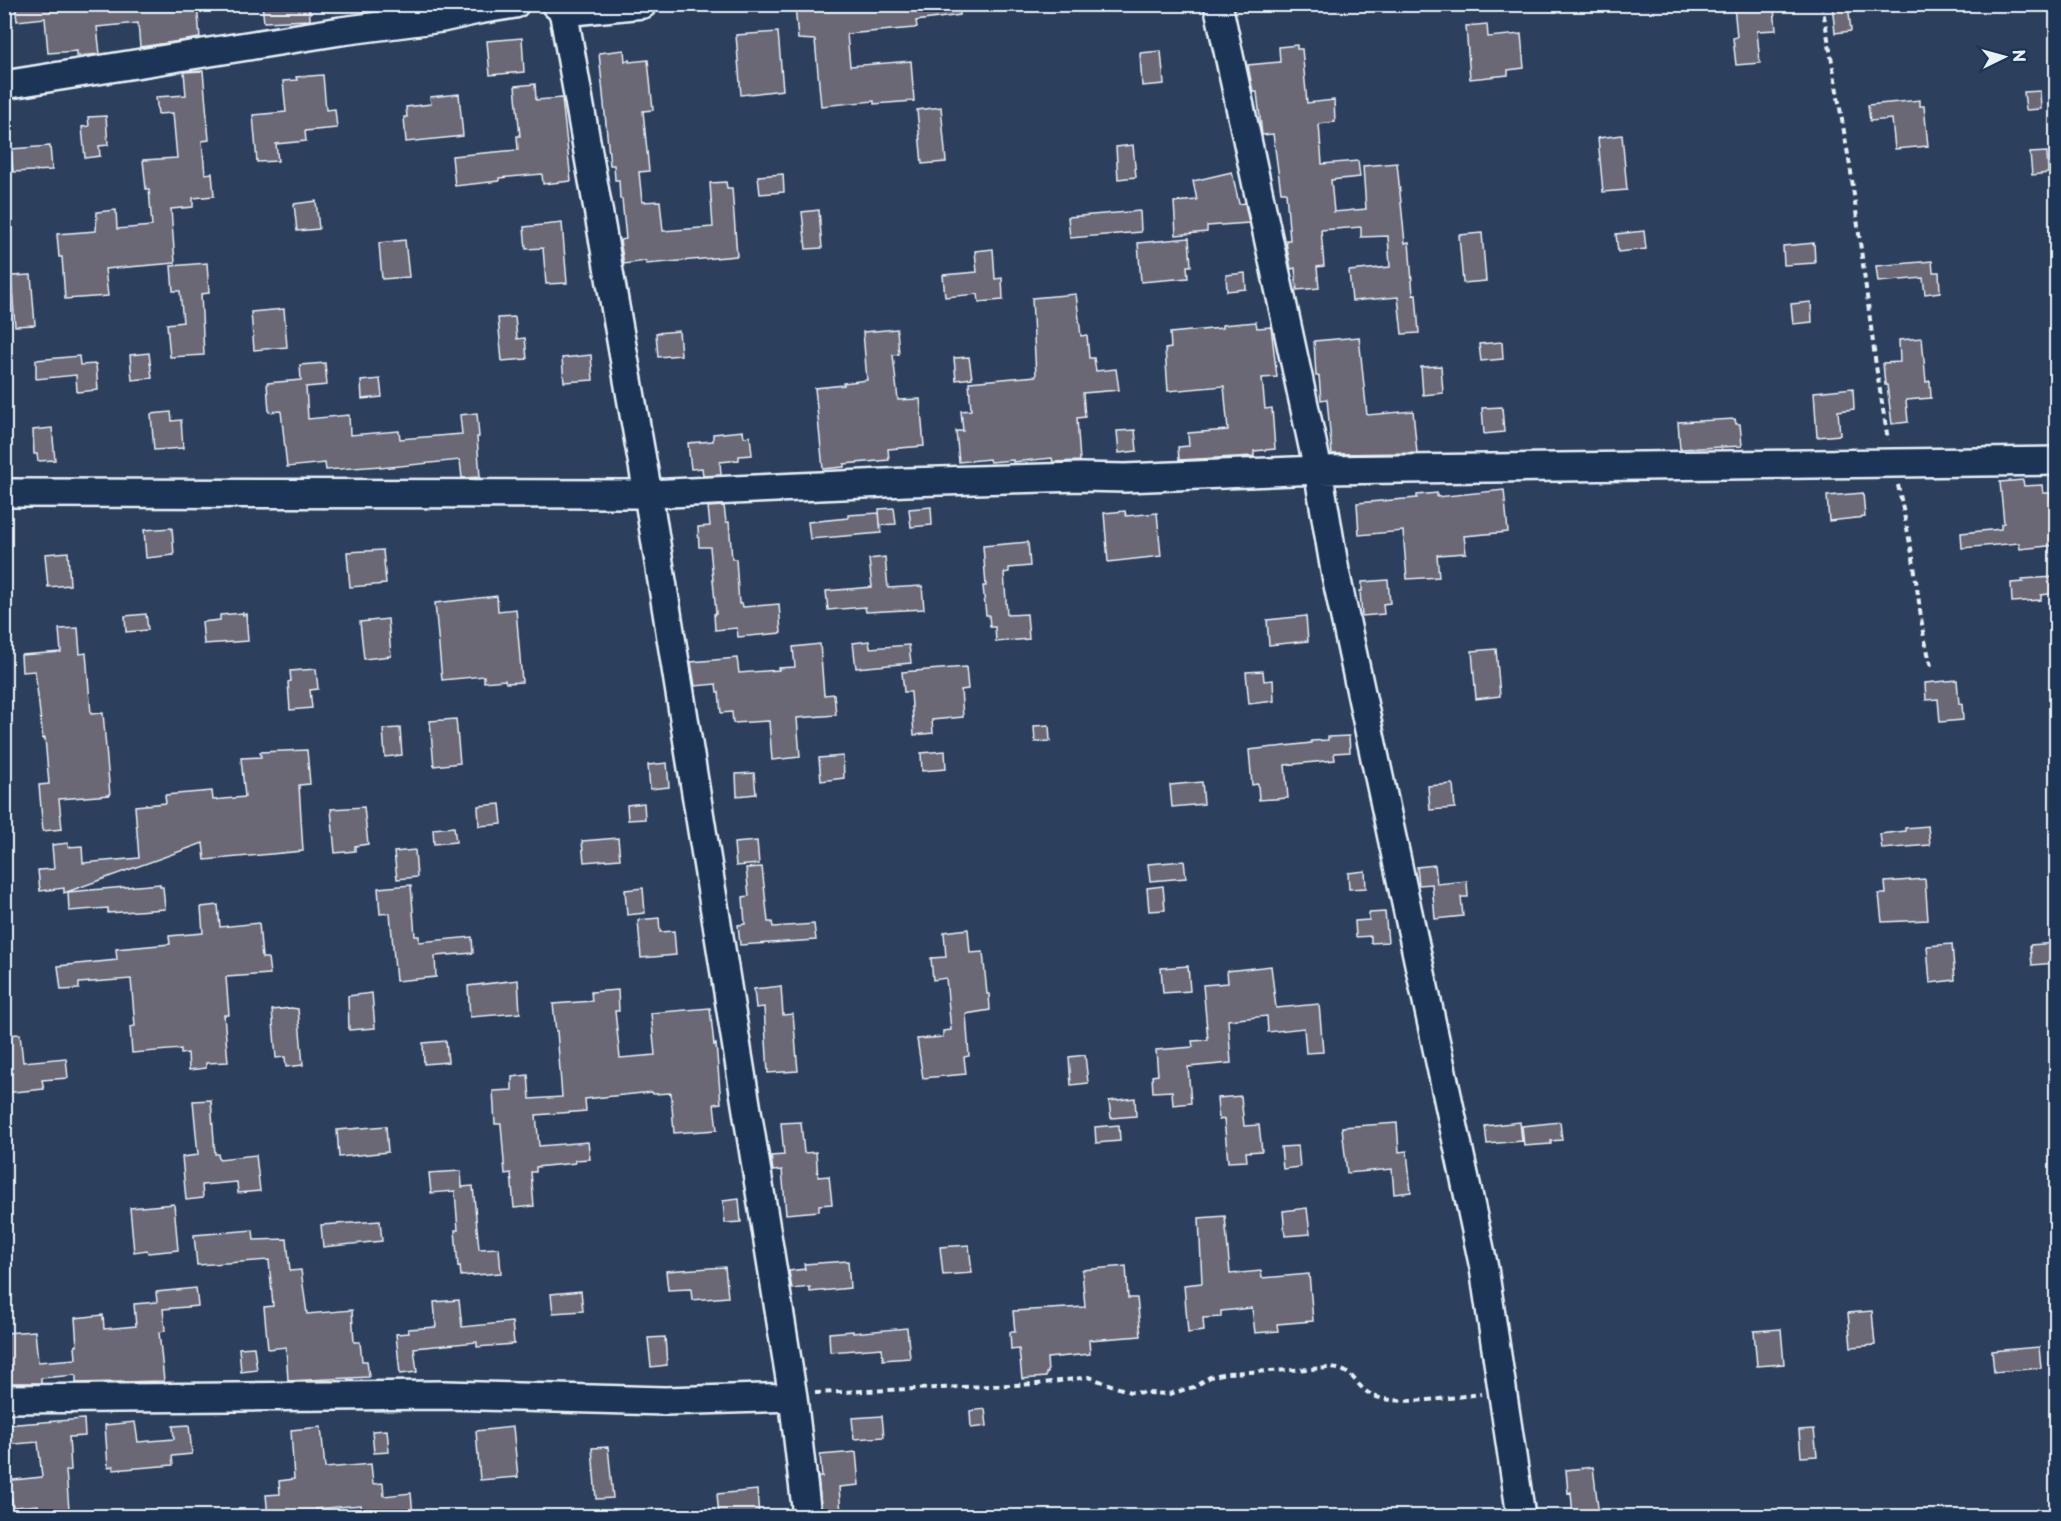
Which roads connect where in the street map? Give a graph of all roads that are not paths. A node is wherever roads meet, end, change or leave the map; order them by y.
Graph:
1 (515, 4) edge
2 (643, 4) edge
3 (1218, 4) edge
4 (561, 7) edge
5 (4, 85) edge
6 (2056, 461) edge
7 (1318, 470) junction
8 (4, 493) edge
9 (648, 494) junction
10 (793, 1397) junction
11 (4, 1399) edge
12 (807, 1516) edge
13 (1521, 1516) edge

1 - 5 street
2 - 4 street
3 - 7 street
4 - 9 street
6 - 7 street
7 - 9 street
7 - 13 street
8 - 9 street
9 - 10 street
10 - 11 street
10 - 12 street

